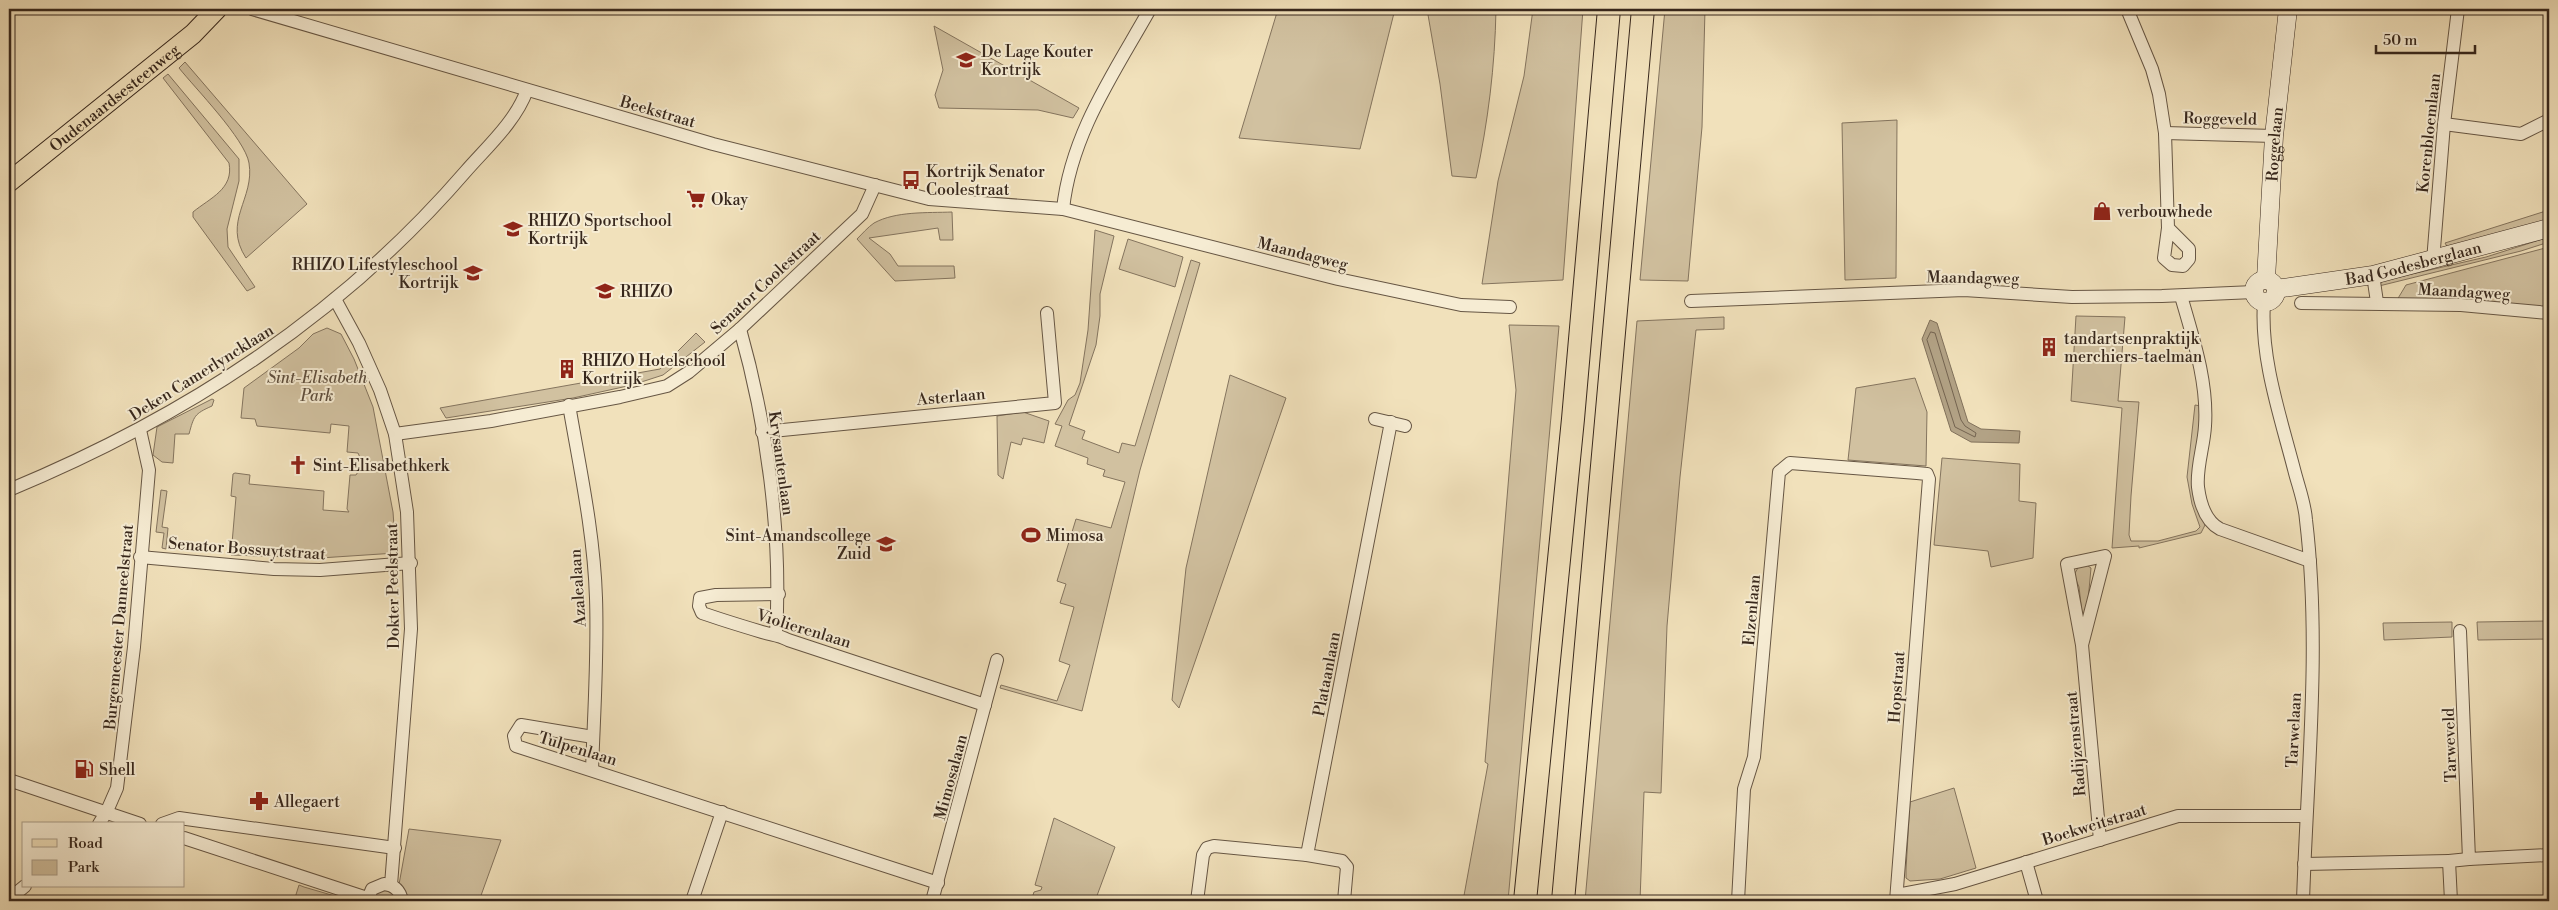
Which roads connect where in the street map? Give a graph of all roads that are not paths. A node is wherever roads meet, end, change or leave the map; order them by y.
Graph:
1 (217, 9) edge
2 (252, 9) edge
3 (1150, 9) edge
4 (1609, 9) edge
5 (1643, 9) edge
6 (2127, 9) edge
7 (2288, 9) edge
8 (2458, 9) edge
9 (526, 90) junction
10 (2549, 120) edge
11 (2444, 124) junction
12 (2165, 133) junction
13 (2274, 136) junction
14 (9, 182) edge
15 (875, 185) junction
16 (1063, 209) junction
17 (1091, 216) joint
18 (2168, 228) dead end
19 (2549, 228) edge
20 (2433, 261) junction
21 (2373, 276) junction
22 (2265, 291) junction
23 (2181, 296) junction
24 (335, 299) junction
25 (1691, 301) dead end
26 (2377, 302) junction
27 (2301, 303) dead end
28 (1510, 307) dead end
29 (1047, 314) dead end
30 (2549, 314) edge
31 (740, 329) junction
32 (569, 406) junction
33 (1375, 419) dead end
34 (1391, 422) junction
35 (1405, 426) dead end
36 (140, 430) junction
37 (762, 432) junction
38 (395, 434) junction
39 (1927, 474) joint
40 (9, 490) edge
41 (140, 556) junction
42 (2310, 561) junction
43 (411, 563) junction
44 (779, 594) junction
45 (2460, 631) dead end
46 (776, 633) junction
47 (2082, 645) junction
48 (997, 660) dead end
49 (986, 705) junction
50 (593, 737) junction
51 (592, 770) junction
52 (9, 780) edge
53 (107, 811) junction
54 (722, 812) junction
55 (2306, 816) junction
56 (100, 822) edge
57 (135, 822) edge
58 (168, 822) edge
59 (185, 838) edge
60 (2100, 840) junction
61 (395, 848) junction
62 (1307, 855) junction
63 (2549, 855) edge
64 (2469, 859) junction
65 (2450, 861) junction
66 (2026, 862) junction
67 (2304, 864) junction
68 (938, 883) junction
69 (391, 885) junction
70 (23, 888) edge
71 (1897, 898) edge
72 (9, 899) edge
73 (367, 899) edge
74 (404, 900) edge
75 (692, 901) edge
76 (932, 901) edge
77 (1197, 901) edge
78 (1344, 901) edge
79 (1525, 901) edge
80 (1563, 901) edge
81 (1738, 901) edge
82 (2038, 901) edge
83 (2304, 901) edge
84 (2451, 901) edge

1 - 14 main road, Oudenaardsesteenweg
2 - 9 street, Beekstraat
3 - 16 street
4 - 79 highway
5 - 80 highway
6 - 12 street, Roggeveld
7 - 13 street, Roggelaan
8 - 11 street, Korenbloemlaan
9 - 15 street, Beekstraat
9 - 24 street, Deken Camerlyncklaan
10 - 11 street
11 - 20 street, Korenbloemlaan
12 - 13 street, Roggeveld
12 - 18 street, Roggeveld
13 - 22 street, Roggelaan
15 - 16 street, Beekstraat
15 - 31 street, Senator Coolestraat
16 - 17 street, Beekstraat
17 - 28 street, Maandagweg
19 - 20 street, Bad Godesberglaan
20 - 21 street, Bad Godesberglaan
21 - 22 street, Bad Godesberglaan
21 - 26 street
22 - 23 street, Maandagweg
22 - 42 street, Tarwelaan
23 - 25 street, Maandagweg
23 - 42 street
24 - 36 street, Deken Camerlyncklaan
24 - 38 street, Dokter Peelstraat
26 - 27 street, Maandagweg
26 - 30 street, Maandagweg
29 - 37 street, Asterlaan
31 - 32 street, Senator Coolestraat
31 - 37 street, Krysantenlaan
32 - 38 street, Senator Coolestraat
32 - 50 street, Azalealaan
33 - 34 street
34 - 35 street
34 - 62 street, Plataanlaan
36 - 40 street, Deken Camerlyncklaan
36 - 41 street, Burgemeester Danneelstraat
37 - 44 street, Krysantenlaan
38 - 43 street, Dokter Peelstraat
39 - 71 street, Hopstraat
39 - 81 street, Elzenlaan
41 - 43 street, Senator Bossuytstraat
41 - 53 street, Burgemeester Danneelstraat
42 - 55 street, Tarwelaan
43 - 61 street, Dokter Peelstraat
44 - 46 street, Krysantenlaan
44 - 46 street, Violierenlaan
45 - 64 street, Tarweveld
46 - 49 street, Violierenlaan
47 - 47 street, Radijzenstraat
47 - 60 street, Radijzenstraat
48 - 49 street, Mimosalaan
49 - 68 street, Mimosalaan
50 - 51 street, Azalealaan
50 - 51 street, Tulpenlaan
51 - 54 street, Tulpenlaan
52 - 53 street
53 - 56 street, Burgemeester Danneelstraat
53 - 57 street
54 - 68 street, Tulpenlaan
54 - 75 street
55 - 60 street, Boekweitstraat
55 - 67 street, Tarwelaan
58 - 61 street
59 - 73 street
60 - 66 street, Boekweitstraat
61 - 69 street, Dokter Peelstraat
62 - 77 street
62 - 78 street
63 - 64 street
64 - 65 street
65 - 67 street
65 - 84 street
66 - 71 street, Boekweitstraat
66 - 82 street
67 - 83 street, Tarwelaan
68 - 76 street, Mimosalaan
69 - 73 street
69 - 74 street
70 - 72 street

